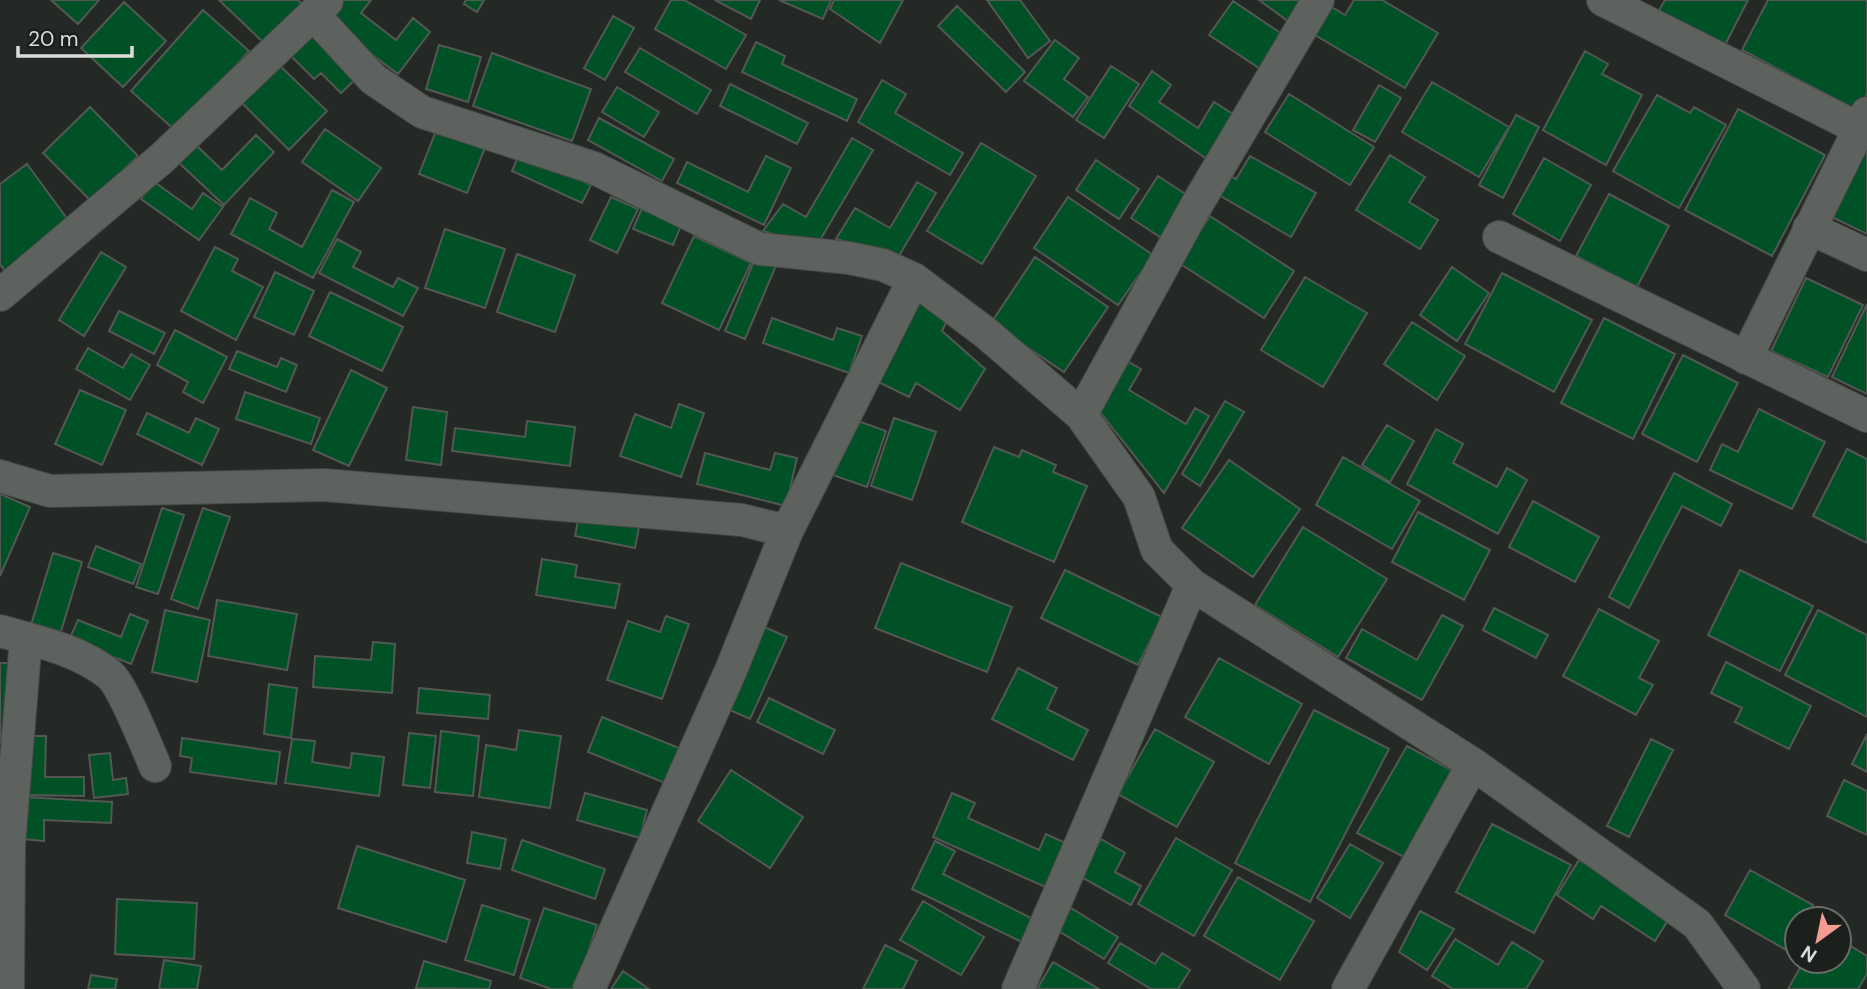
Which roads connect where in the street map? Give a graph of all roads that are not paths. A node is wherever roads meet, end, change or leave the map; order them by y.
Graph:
1 (1318, 0) edge
2 (1603, 0) edge
3 (321, 7) edge
4 (1863, 120) edge
5 (1809, 228) junction
6 (1499, 237) dead end
7 (1867, 254) edge
8 (914, 278) junction
9 (0, 295) edge
10 (1746, 358) junction
11 (1081, 415) junction
12 (1867, 416) edge
13 (0, 476) edge
14 (787, 531) junction
15 (1192, 585) junction
16 (13, 634) edge
17 (1473, 764) junction
18 (155, 766) dead end
19 (8, 989) edge
20 (589, 989) edge
21 (1018, 989) edge
22 (1348, 989) edge
23 (1745, 989) edge

1 - 11 street
2 - 4 street
3 - 8 street
3 - 9 street
4 - 5 street
5 - 7 street
5 - 10 street
6 - 10 street
8 - 11 street
8 - 14 street
10 - 12 street
11 - 15 street
13 - 14 street
14 - 20 street
15 - 17 street
15 - 21 street
16 - 18 street
16 - 19 street
17 - 22 street
17 - 23 street

